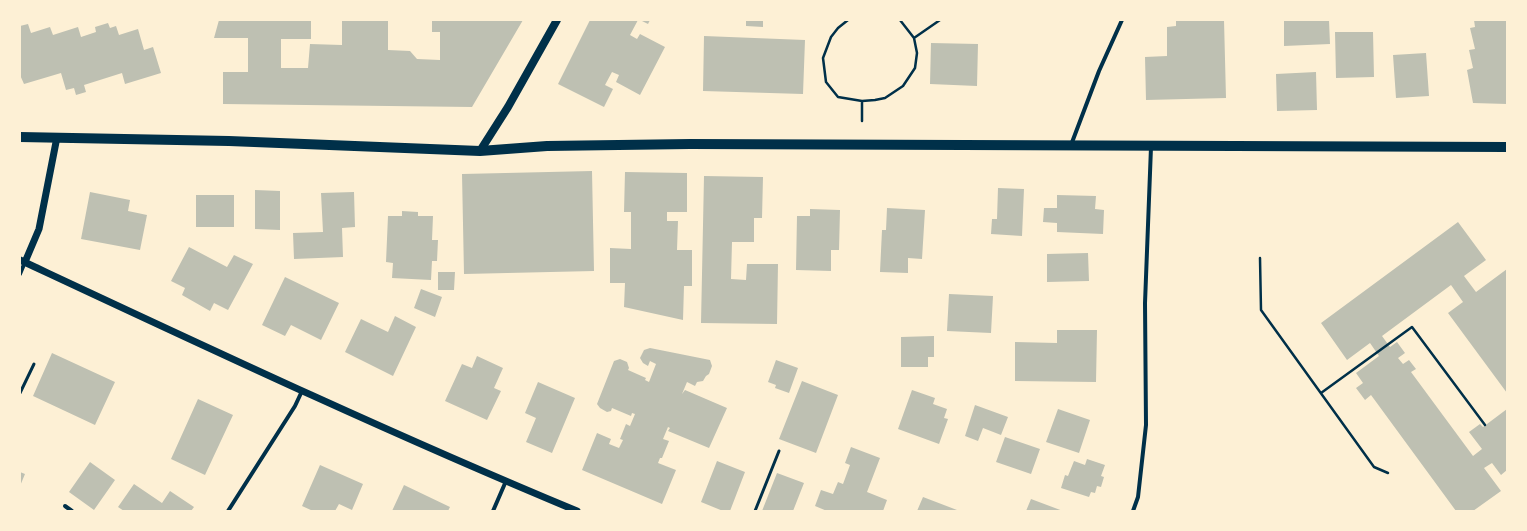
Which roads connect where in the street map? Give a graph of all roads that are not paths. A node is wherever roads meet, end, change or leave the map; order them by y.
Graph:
1 (557, 20) edge
2 (1122, 20) edge
3 (20, 137) edge
4 (57, 137) junction
5 (1071, 145) junction
6 (1151, 146) junction
7 (1507, 147) edge
8 (480, 151) junction
9 (23, 261) edge
10 (20, 274) edge
11 (34, 364) dead end
12 (302, 391) junction
13 (20, 393) edge
14 (779, 451) dead end
15 (506, 482) junction
16 (65, 506) dead end
17 (72, 511) edge
18 (228, 511) edge
19 (493, 511) edge
20 (577, 511) edge
21 (755, 511) edge
22 (1133, 511) edge

1 - 8 main road
2 - 5 street
3 - 4 main road
4 - 8 main road
4 - 9 street
5 - 6 main road
5 - 8 main road
6 - 7 main road
6 - 22 street
9 - 10 street
9 - 12 street
11 - 13 lane
12 - 15 street
12 - 18 street
14 - 21 lane
15 - 19 street
15 - 20 street
16 - 17 street

